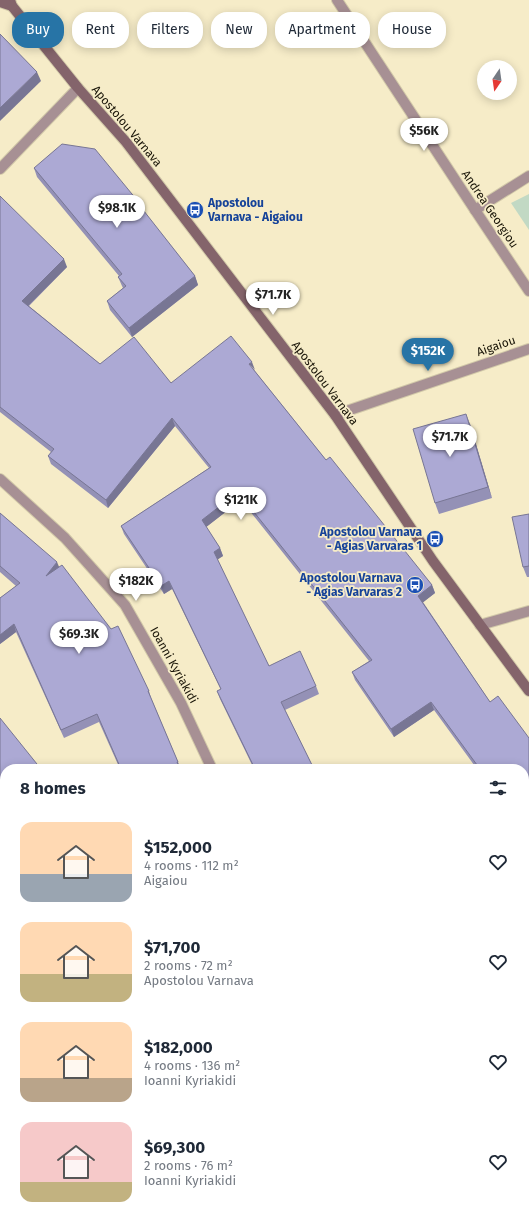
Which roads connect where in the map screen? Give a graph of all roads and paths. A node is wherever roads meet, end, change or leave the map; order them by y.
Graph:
1 (340, 1) edge
2 (0, 2) edge
3 (11, 3) edge
4 (78, 88) junction
5 (0, 169) edge
6 (529, 176) edge
7 (475, 210) junction
8 (529, 291) edge
9 (529, 349) edge
10 (335, 415) junction
11 (0, 479) edge
12 (529, 611) edge
13 (480, 625) junction
14 (529, 691) edge
15 (210, 764) edge

1 - 7 street, Andrea Georgiou
2 - 3 main road, Apostolou Varnava
3 - 4 main road, Apostolou Varnava
4 - 5 street
4 - 10 main road, Apostolou Varnava
6 - 7 street
7 - 8 street, Andrea Georgiou
9 - 10 street, Aigaiou
10 - 13 main road, Apostolou Varnava
11 - 15 street, Ioanni Kyriakidi
12 - 13 street
13 - 14 main road, Apostolou Varnava

